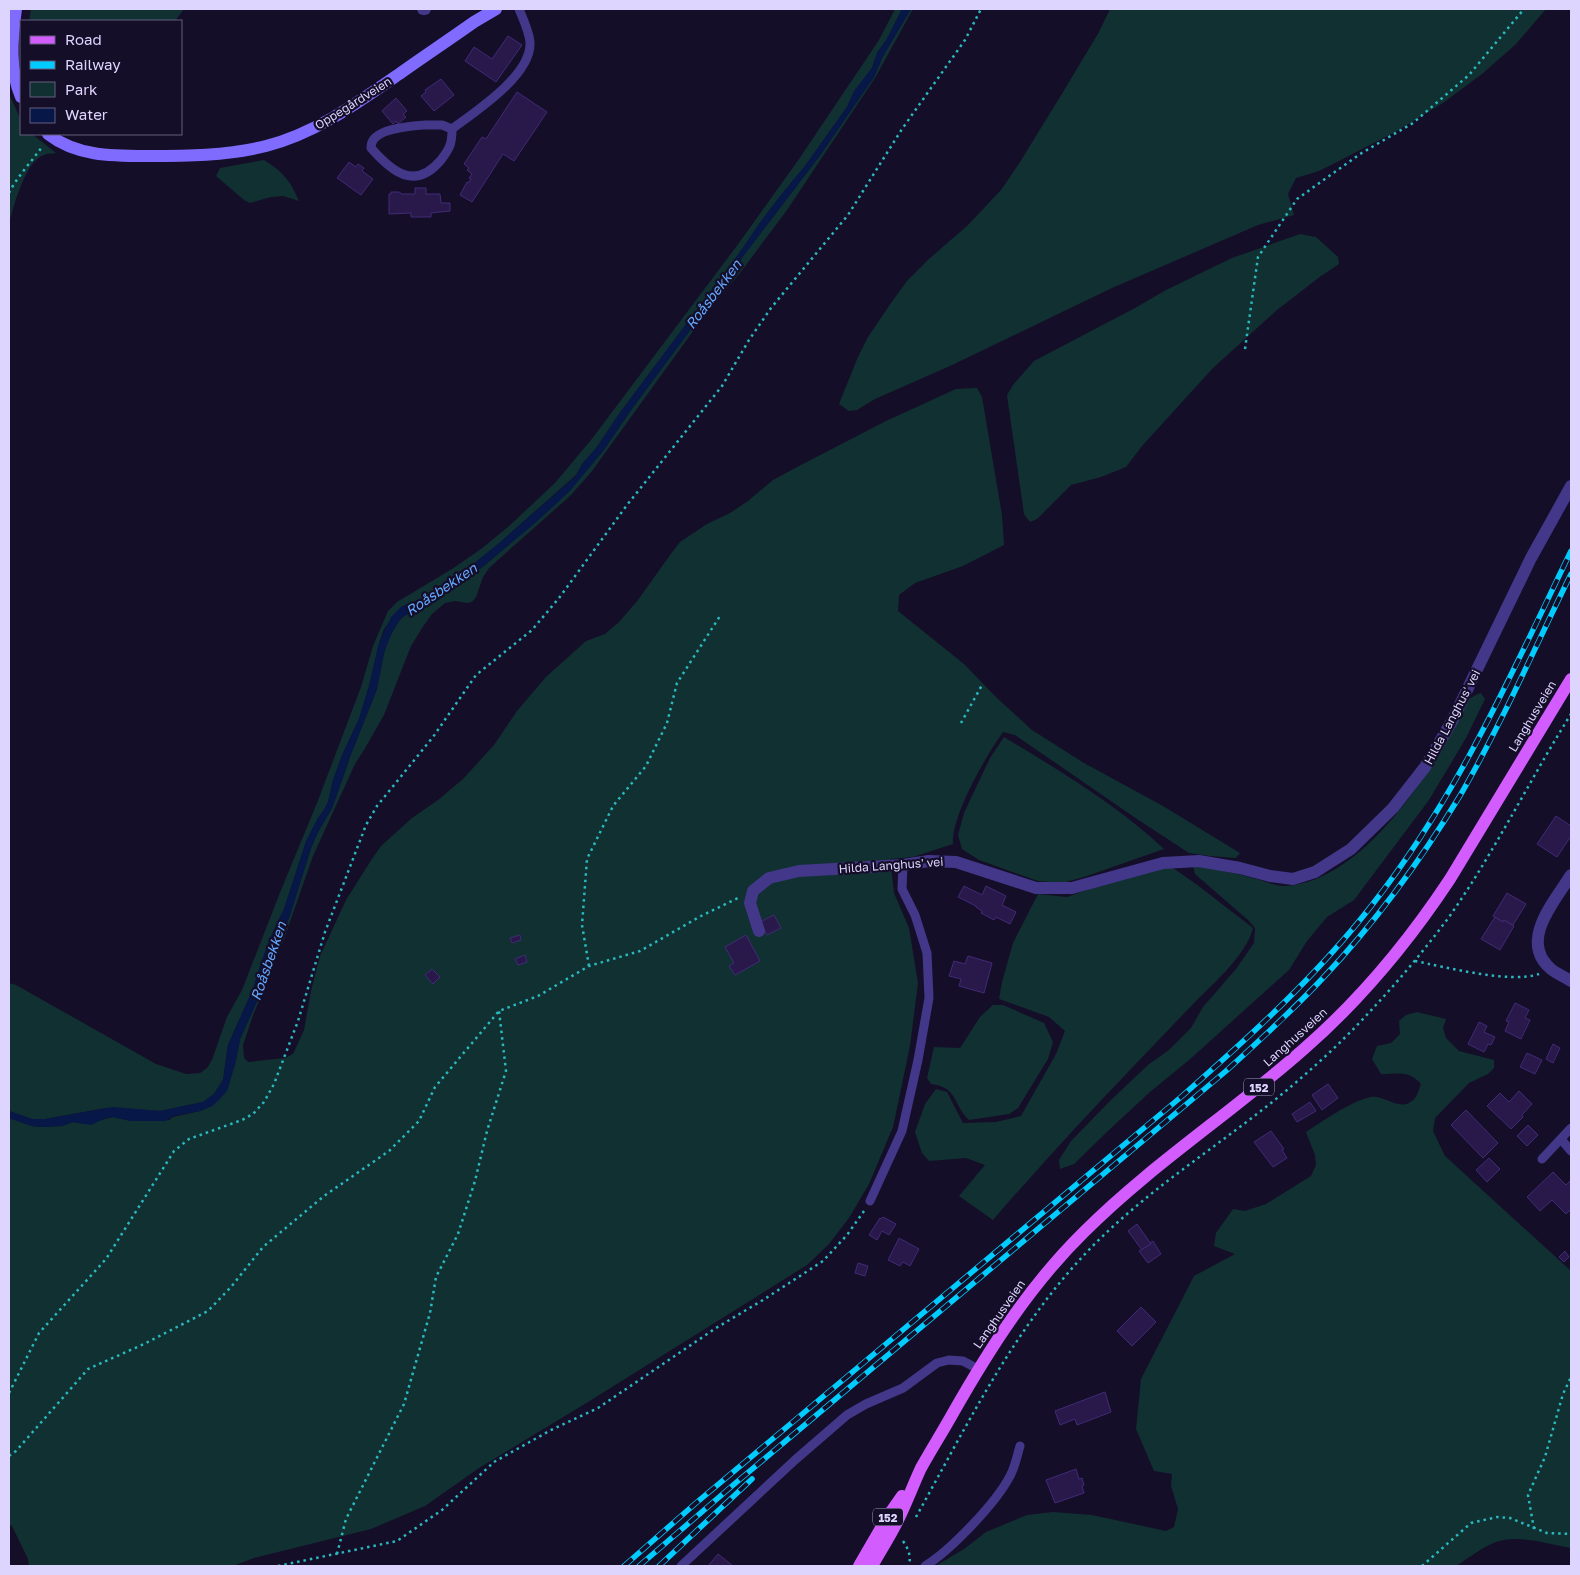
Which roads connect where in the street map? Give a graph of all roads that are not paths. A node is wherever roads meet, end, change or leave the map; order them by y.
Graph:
1 (16, 9) edge
2 (496, 9) edge
3 (519, 9) edge
4 (20, 94) edge
5 (452, 129) junction
6 (50, 135) edge
7 (1571, 486) edge
8 (1571, 679) edge
9 (903, 865) junction
10 (1571, 875) edge
11 (759, 931) dead end
12 (1571, 981) edge
13 (1571, 1128) edge
14 (1561, 1139) junction
15 (1571, 1151) edge
16 (1542, 1159) dead end
17 (870, 1201) road end
18 (978, 1369) junction
19 (1020, 1446) dead end
20 (921, 1469) junction
21 (681, 1566) edge
22 (859, 1566) edge
23 (872, 1566) edge
24 (925, 1566) edge

1 - 4 main road
2 - 6 main road, Oppegårdveien
3 - 5 lane
5 - 5 lane
7 - 9 street, Hilda Langhus' vei
8 - 18 main road, Langhusveien / 152
9 - 11 street, Hilda Langhus' vei
9 - 17 lane
10 - 12 street
13 - 14 lane
14 - 15 lane
14 - 16 lane
18 - 20 main road, Langhusveien / 152
18 - 21 lane
19 - 24 lane
20 - 22 main road, Langhusveien / 152
20 - 23 main road, Langhusveien / 152

